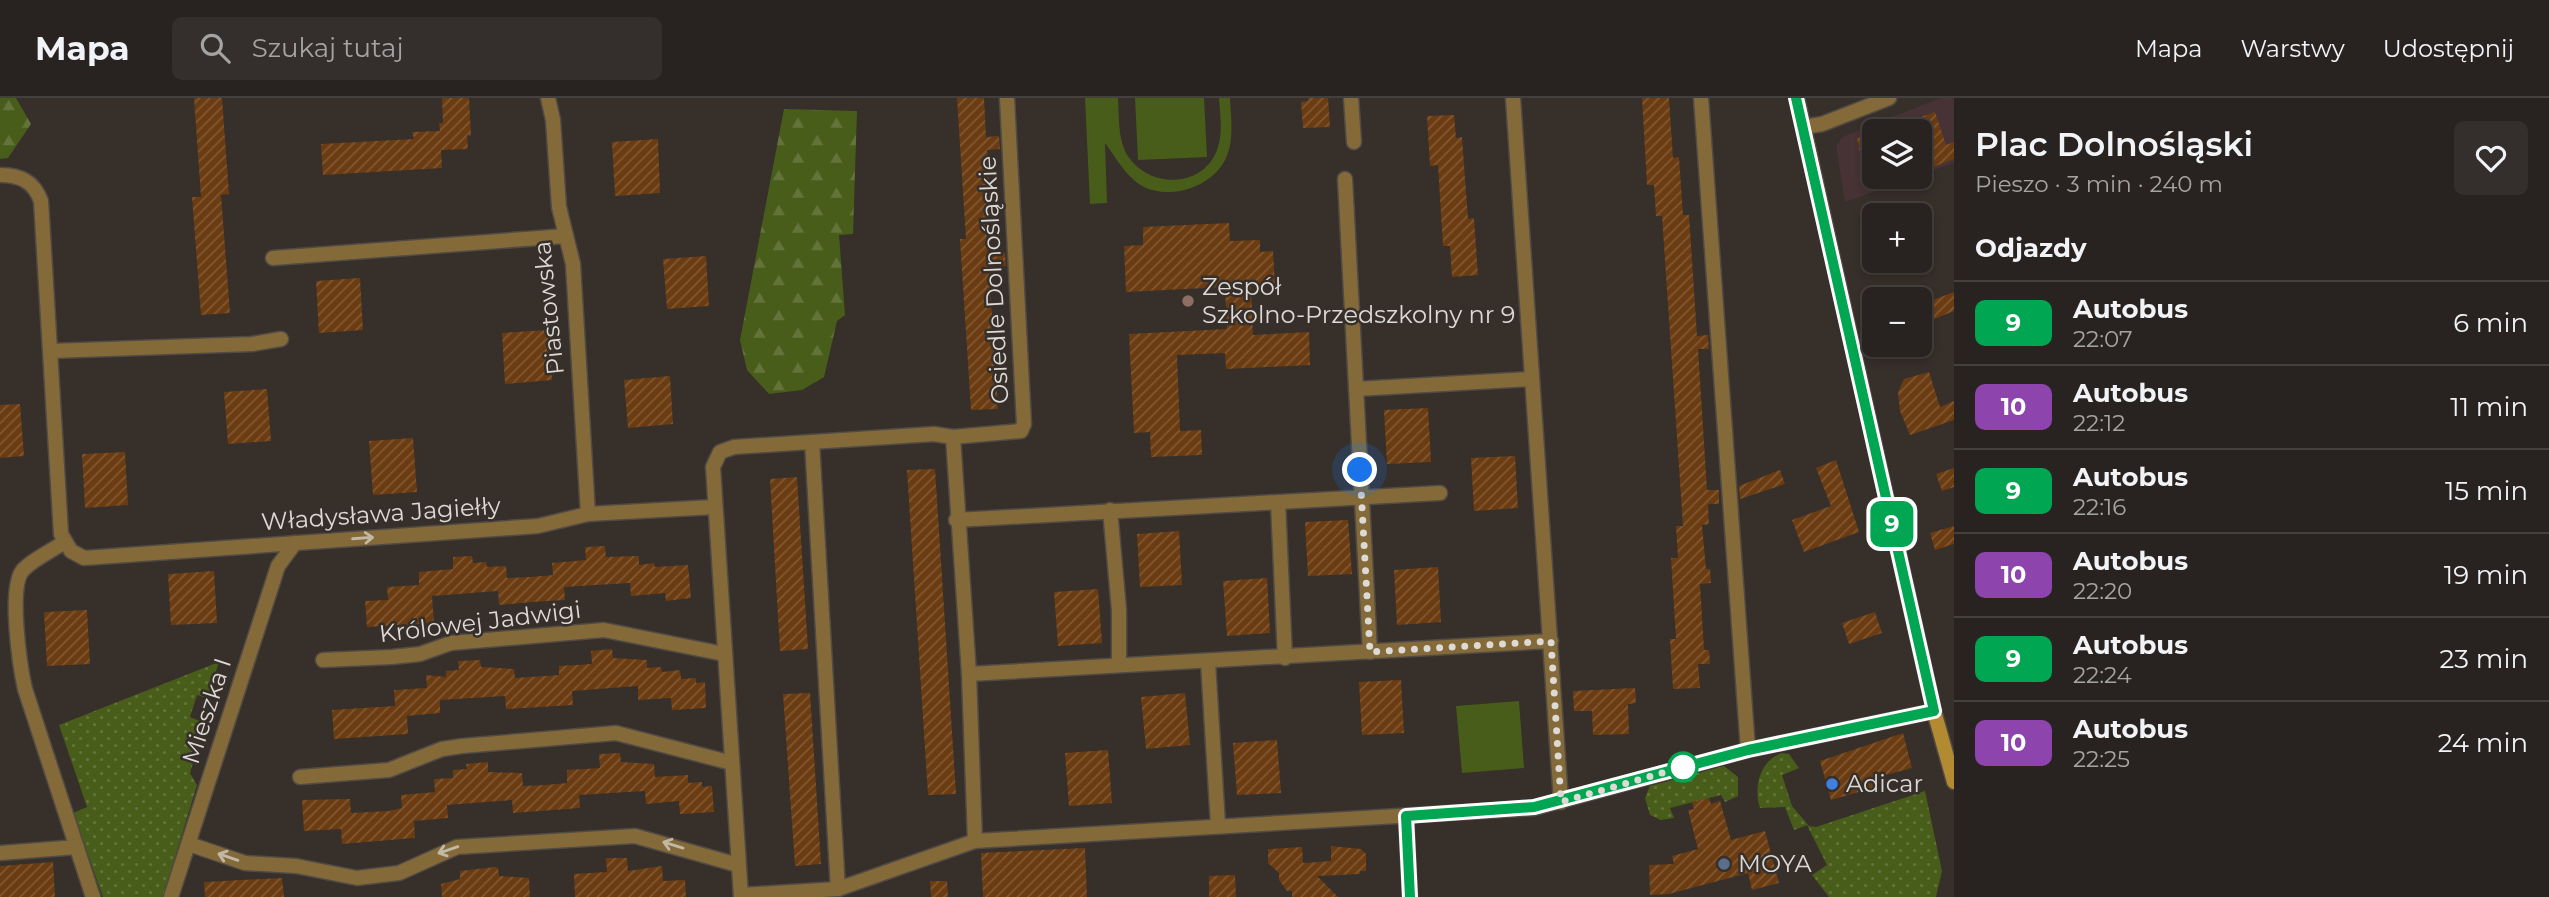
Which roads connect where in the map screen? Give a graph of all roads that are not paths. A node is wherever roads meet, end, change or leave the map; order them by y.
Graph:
1 (548, 98) edge
2 (1007, 98) edge
3 (1350, 98) edge
4 (1513, 98) edge
5 (1702, 98) edge
6 (1797, 98) edge
7 (1888, 98) edge
8 (1804, 127) junction
9 (1354, 142) dead end
10 (0, 175) edge
11 (1345, 179) dead end
12 (566, 236) junction
13 (273, 258) dead end
14 (281, 339) dead end
15 (51, 351) junction
16 (1531, 379) junction
17 (1356, 389) junction
18 (953, 437) junction
19 (812, 442) junction
20 (1440, 493) dead end
21 (1361, 498) junction
22 (1278, 502) junction
23 (714, 507) junction
24 (1110, 510) junction
25 (588, 514) junction
26 (956, 520) junction
27 (62, 538) junction
28 (295, 543) junction
29 (1551, 641) junction
30 (1370, 652) junction
31 (724, 654) junction
32 (1285, 658) junction
33 (323, 660) dead end
34 (1208, 662) junction
35 (1119, 665) junction
36 (969, 674) junction
37 (1934, 711) junction
38 (1748, 750) junction
39 (732, 762) junction
40 (300, 777) dead end
41 (1953, 782) edge
42 (1561, 802) junction
43 (1406, 816) junction
44 (1218, 825) junction
45 (975, 841) junction
46 (189, 844) junction
47 (77, 847) junction
48 (0, 853) edge
49 (738, 865) junction
50 (838, 889) junction
51 (741, 896) edge
52 (93, 897) edge
53 (171, 897) edge
54 (1410, 897) edge

1 - 12 street, Piastowska
2 - 18 street, Osiedle Dolnośląskie
3 - 9 street
4 - 16 street
5 - 38 street
6 - 8 street
7 - 8 street
8 - 37 street
10 - 15 street
11 - 17 street
12 - 13 street
12 - 25 street, Piastowska
14 - 15 street
15 - 27 street
16 - 17 street
16 - 29 street
17 - 21 street
18 - 19 street, Osiedle Dolnośląskie
18 - 26 street
19 - 23 street, Osiedle Dolnośląskie
19 - 50 street
20 - 21 street
21 - 22 street
21 - 30 street
22 - 24 street
22 - 32 street
23 - 25 street, Władysława Jagiełły
23 - 31 street
24 - 26 street
24 - 35 street
28 -> 25 street, Władysława Jagiełły
26 - 36 street
27 - 28 street, Władysława Jagiełły
27 - 47 street
28 - 46 street, Mieszka I
29 - 30 street
29 - 42 street
30 - 32 street
31 - 33 street, Królowej Jadwigi
31 - 39 street
32 - 34 street
34 - 35 street
34 - 44 street
35 - 36 street
36 - 45 street
37 - 38 street
37 - 41 street
38 - 42 street
39 - 40 street
39 - 49 street
42 - 43 street
43 - 44 street
43 - 54 street
44 - 45 street
45 - 50 street
49 -> 46 street
46 - 53 street, Mieszka I
47 - 48 street
47 - 52 street
49 - 51 street
50 - 51 street

